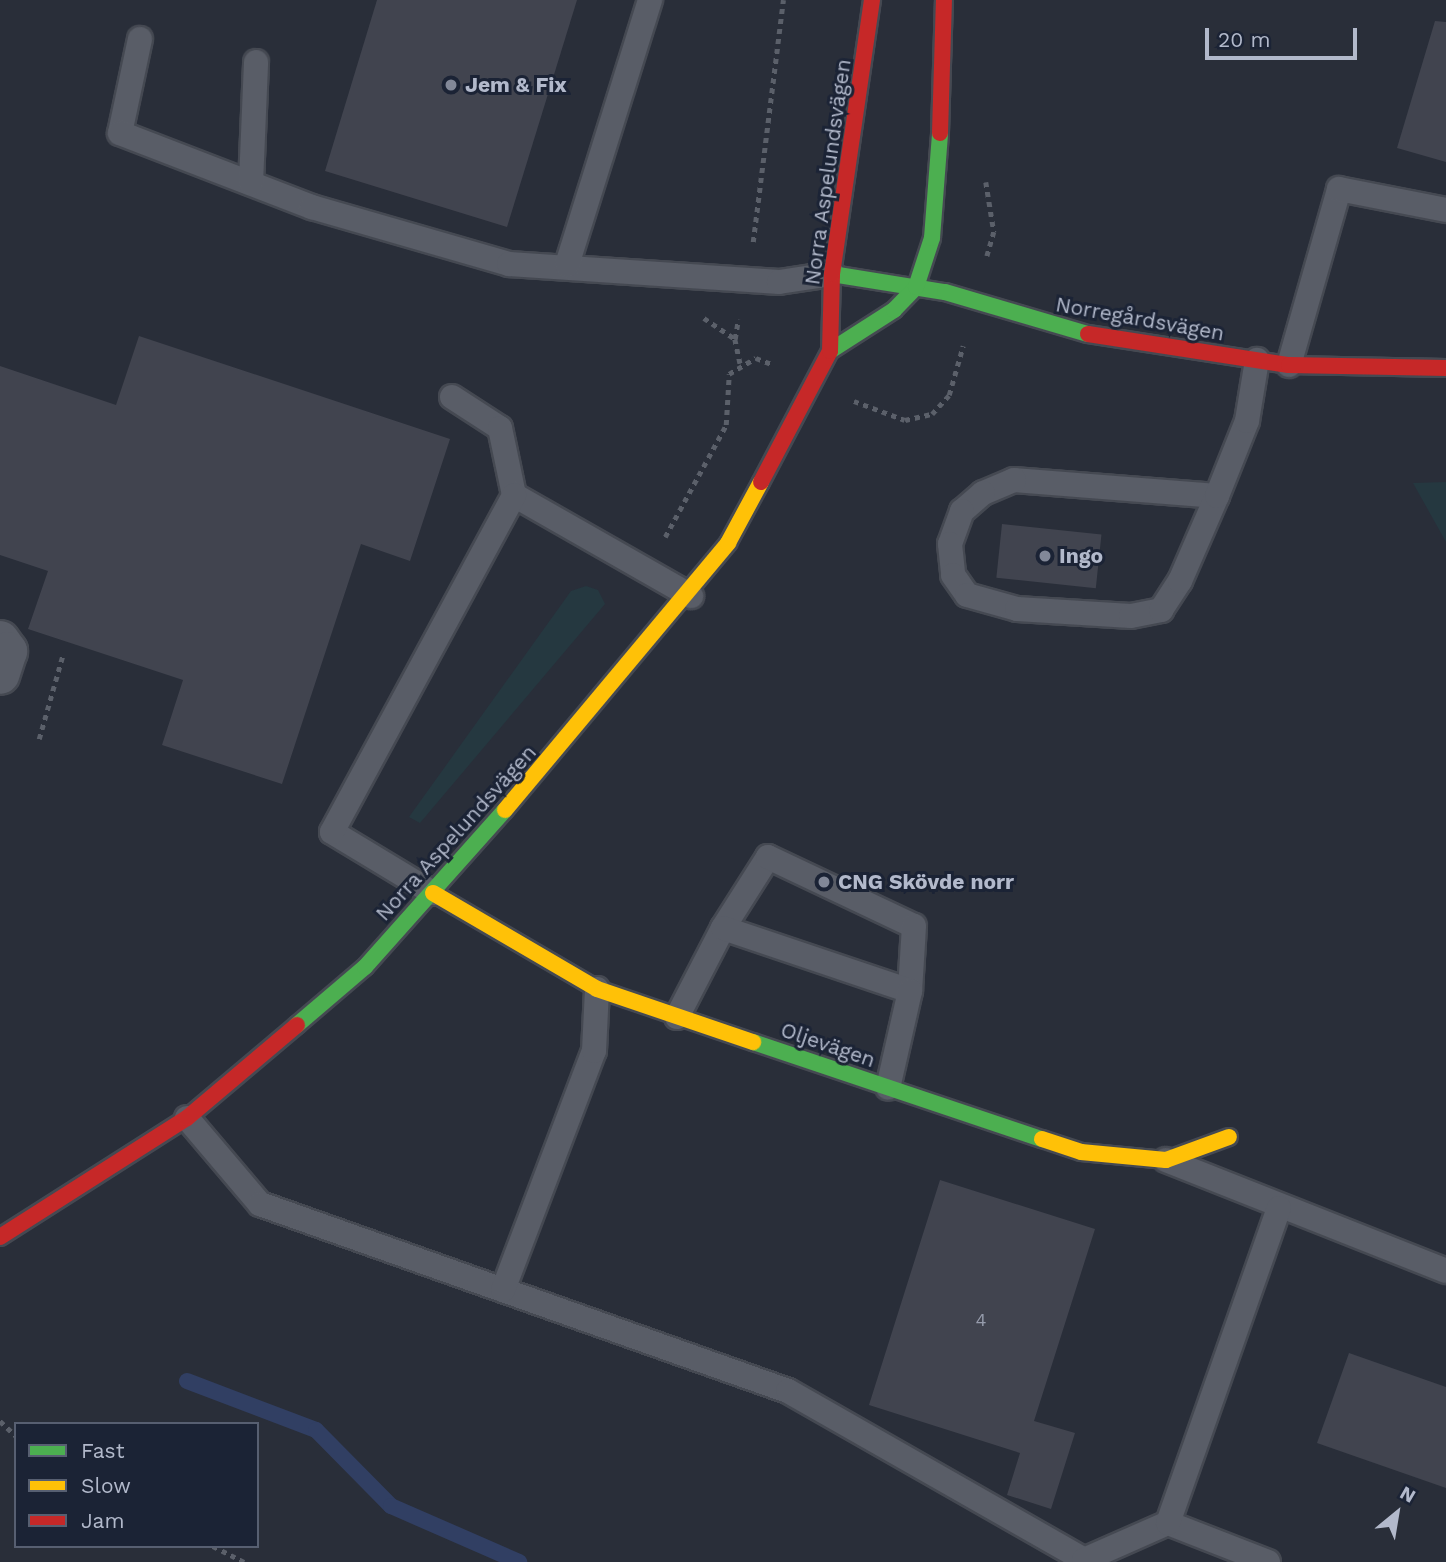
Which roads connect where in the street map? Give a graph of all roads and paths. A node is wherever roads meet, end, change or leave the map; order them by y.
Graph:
1 (650, 0) edge
2 (783, 0) edge
3 (872, 0) edge
4 (944, 0) edge
5 (140, 39) dead end
6 (256, 62) dead end
7 (251, 183) junction
8 (1446, 210) edge
9 (567, 265) junction
10 (832, 274) junction
11 (746, 279) junction
12 (916, 287) junction
13 (701, 316) dead end
14 (735, 339) junction
15 (830, 351) junction
16 (756, 358) dead end
17 (1257, 360) junction
18 (740, 363) junction
19 (958, 365) dead end
20 (1289, 365) junction
21 (1446, 368) edge
22 (452, 397) dead end
23 (865, 406) dead end
24 (514, 495) junction
25 (1217, 496) junction
26 (645, 572) junction
27 (691, 596) junction
28 (0, 639) edge
29 (63, 654) dead end
30 (0, 675) edge
31 (39, 739) dead end
32 (433, 893) junction
33 (723, 928) junction
34 (597, 989) junction
35 (910, 991) junction
36 (677, 1017) junction
37 (888, 1088) junction
38 (187, 1118) junction
39 (1229, 1137) dead end
40 (1166, 1160) junction
41 (1279, 1208) junction
42 (0, 1237) edge
43 (1446, 1271) edge
44 (503, 1290) junction
45 (0, 1421) edge
46 (14, 1434) edge
47 (1168, 1523) junction
48 (217, 1548) edge
49 (244, 1562) edge
50 (1268, 1562) edge

1 - 9 lane
2 - 11 path
3 - 10 street, Norra Aspelundsvägen
4 - 12 street, Norra Aspelundsvägen
5 - 7 lane
6 - 7 lane
7 - 9 lane
8 - 20 lane
9 - 11 lane
10 - 11 lane
10 - 12 street, Norregårdsvägen
10 - 15 street, Norra Aspelundsvägen
11 - 14 path
12 - 15 street, Norra Aspelundsvägen
12 - 17 street, Norregårdsvägen
13 - 14 path
14 - 18 path
15 - 27 street, Norra Aspelundsvägen
16 - 18 path
17 - 20 street, Norregårdsvägen
17 - 25 lane
18 - 26 path
19 - 23 path
20 - 21 street, Norregårdsvägen
22 - 24 lane
24 - 26 lane
24 - 32 lane
25 - 25 lane
26 - 27 lane
27 - 32 street, Norra Aspelundsvägen
28 - 30 street
29 - 31 path
32 - 34 street, Oljevägen
32 - 38 street, Norra Aspelundsvägen
33 - 35 lane
33 - 35 lane
33 - 36 lane
34 - 36 street, Oljevägen
34 - 44 lane
35 - 37 lane
36 - 37 street, Oljevägen
37 - 40 street, Oljevägen
38 - 42 street, Norra Aspelundsvägen
38 - 44 lane
39 - 40 street, Oljevägen
40 - 41 lane
41 - 43 lane
41 - 47 lane
44 - 47 lane
45 - 46 path
47 - 50 lane
48 - 49 path

